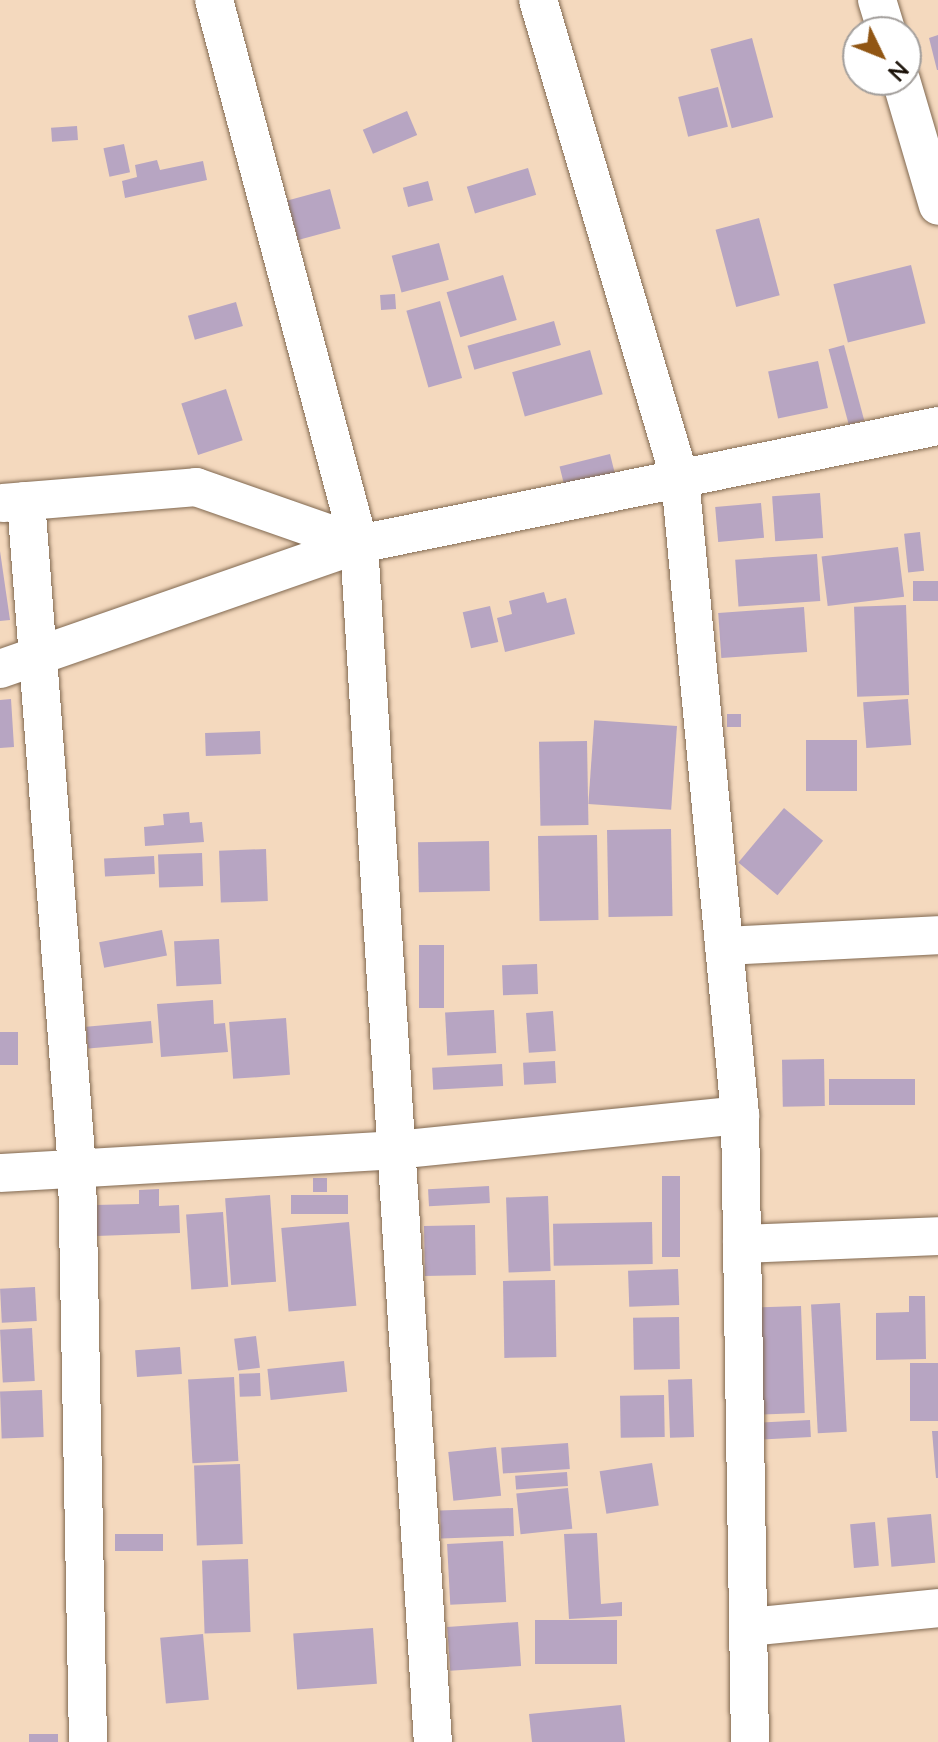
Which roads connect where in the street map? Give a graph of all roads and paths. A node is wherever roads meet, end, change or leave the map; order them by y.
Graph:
1 (214, 0) edge
2 (538, 0) edge
3 (906, 96) edge
4 (938, 206) edge
5 (938, 426) edge
6 (680, 478) junction
7 (13, 502) edge
8 (359, 544) junction
9 (38, 659) junction
10 (0, 669) edge
11 (938, 935) edge
12 (724, 946) junction
13 (740, 1115) junction
14 (396, 1150) junction
15 (77, 1169) junction
16 (0, 1173) edge
17 (938, 1236) edge
18 (742, 1244) junction
19 (938, 1608) edge
20 (749, 1627) junction
21 (88, 1742) edge
22 (433, 1742) edge
23 (750, 1742) edge

1 - 8 street
2 - 6 street
3 - 4 street
5 - 6 street
6 - 8 street
6 - 12 street
7 - 8 street
7 - 9 street
8 - 9 street
8 - 14 street
9 - 10 street
9 - 15 street
11 - 12 street
12 - 13 street
13 - 14 street
13 - 18 street
14 - 15 street
14 - 22 street
15 - 16 street
15 - 21 street
17 - 18 street
18 - 20 street
19 - 20 street
20 - 23 street

